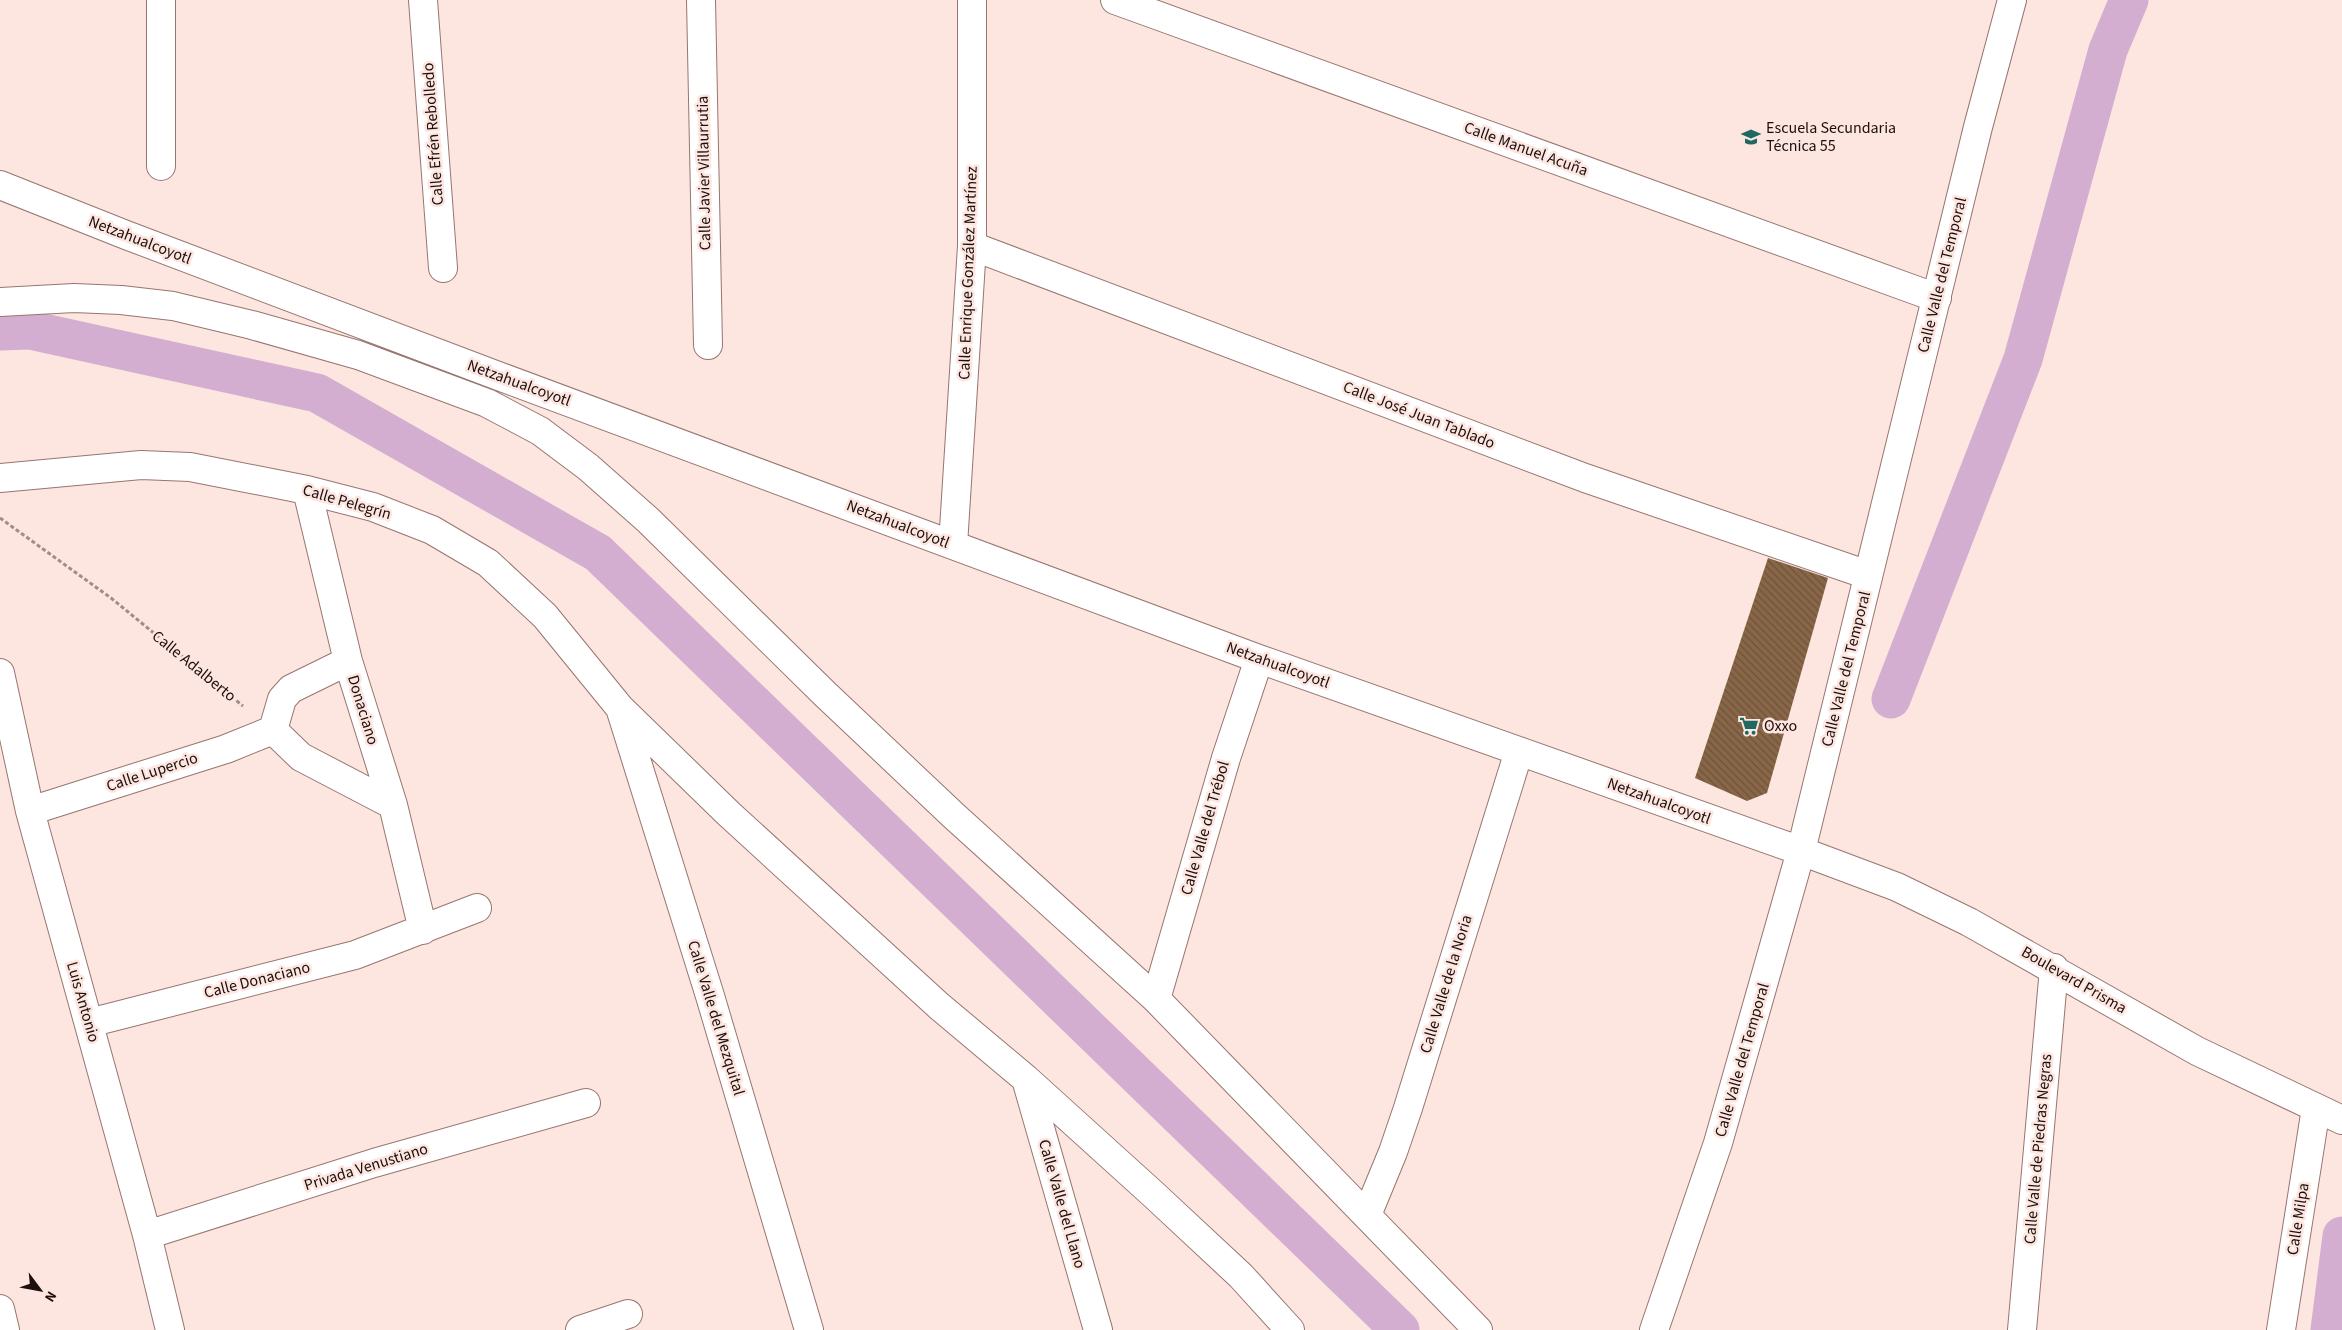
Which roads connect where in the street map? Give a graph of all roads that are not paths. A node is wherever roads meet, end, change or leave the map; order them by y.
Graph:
1 (161, 0) edge
2 (423, 0) edge
3 (701, 0) edge
4 (972, 0) edge
5 (1115, 0) edge
6 (2012, 0) edge
7 (161, 166) dead end
8 (0, 185) edge
9 (972, 246) junction
10 (443, 268) dead end
11 (1937, 298) junction
12 (0, 302) edge
13 (708, 345) dead end
14 (0, 478) edge
15 (307, 490) junction
16 (953, 545) junction
17 (1868, 575) junction
18 (1259, 659) junction
19 (348, 661) junction
20 (0, 673) edge
21 (620, 708) junction
22 (273, 730) junction
23 (1519, 751) junction
24 (393, 805) junction
25 (30, 811) junction
26 (1801, 851) junction
27 (477, 908) dead end
28 (423, 930) junction
29 (2054, 968) junction
30 (1156, 999) junction
31 (89, 1023) junction
32 (1026, 1079) junction
33 (586, 1102) dead end
34 (2316, 1108) junction
35 (2342, 1120) edge
36 (1367, 1215) junction
37 (147, 1235) junction
38 (0, 1310) edge
39 (628, 1314) dead end
40 (5, 1330) edge
41 (170, 1330) edge
42 (580, 1330) edge
43 (808, 1330) edge
44 (1098, 1330) edge
45 (1290, 1330) edge
46 (1478, 1330) edge
47 (1654, 1330) edge
48 (2022, 1330) edge
49 (2281, 1330) edge

1 - 7 street
2 - 10 street, Calle Efrén Rebolledo
3 - 13 street, Calle Javier Villaurrutia
4 - 9 street, Calle Enrique González Martínez
5 - 11 street, Calle Manuel Acuña
6 - 11 street, Calle Valle del Temporal
8 - 16 street, Netzahualcoyotl
9 - 16 street, Calle Enrique González Martínez
9 - 17 street, Calle José Juan Tablado
11 - 17 street, Calle Valle del Temporal
12 - 30 street
14 - 15 street, Calle Pelegrín
15 - 19 street, Donaciano
15 - 21 street, Calle Pelegrín
16 - 18 street, Netzahualcoyotl
17 - 26 street, Calle Valle del Temporal
18 - 23 street, Netzahualcoyotl
18 - 30 street, Calle Valle del Trébol
19 - 22 street
19 - 24 street, Donaciano
20 - 25 street, Luis Antonio
21 - 32 street, Calle Pelegrín
21 - 43 street, Calle Valle del Mezquital
22 - 24 street
22 - 25 street, Calle Lupercio
23 - 26 street, Netzahualcoyotl
23 - 36 street, Calle Valle de la Noria
24 - 28 street, Donaciano
25 - 31 street, Luis Antonio
26 - 29 street, Boulevard Prisma
26 - 47 street, Calle Valle del Temporal
27 - 28 street, Calle Donaciano
28 - 31 street, Calle Donaciano
29 - 34 street, Boulevard Prisma
29 - 48 street, Calle Valle de Piedras Negras
30 - 36 street
31 - 37 street, Luis Antonio
32 - 44 street, Calle Valle del Llano
32 - 45 street, Calle Pelegrín
33 - 37 street, Privada Venustiano
34 - 35 street, Boulevard Prisma
34 - 49 street, Calle Milpa
36 - 46 street
37 - 41 street, Luis Antonio
38 - 40 street
39 - 42 street

